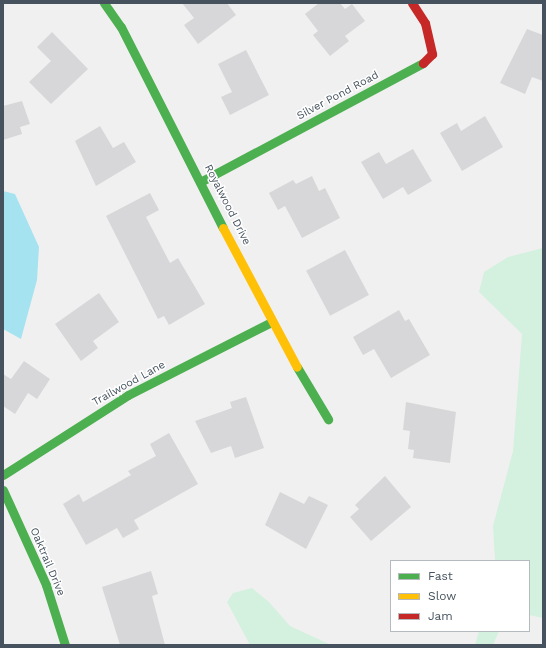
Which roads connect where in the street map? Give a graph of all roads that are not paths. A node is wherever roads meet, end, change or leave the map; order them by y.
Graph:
1 (104, 3) edge
2 (412, 3) edge
3 (202, 181) junction
4 (271, 322) junction
5 (328, 419) dead end
6 (3, 475) edge
7 (3, 490) edge
8 (65, 645) edge

1 - 3 street, Royalwood Drive
2 - 3 street, Silver Pond Road
3 - 4 street, Royalwood Drive
4 - 5 street, Royalwood Drive
4 - 6 street, Trailwood Lane
7 - 8 street, Oaktrail Drive

